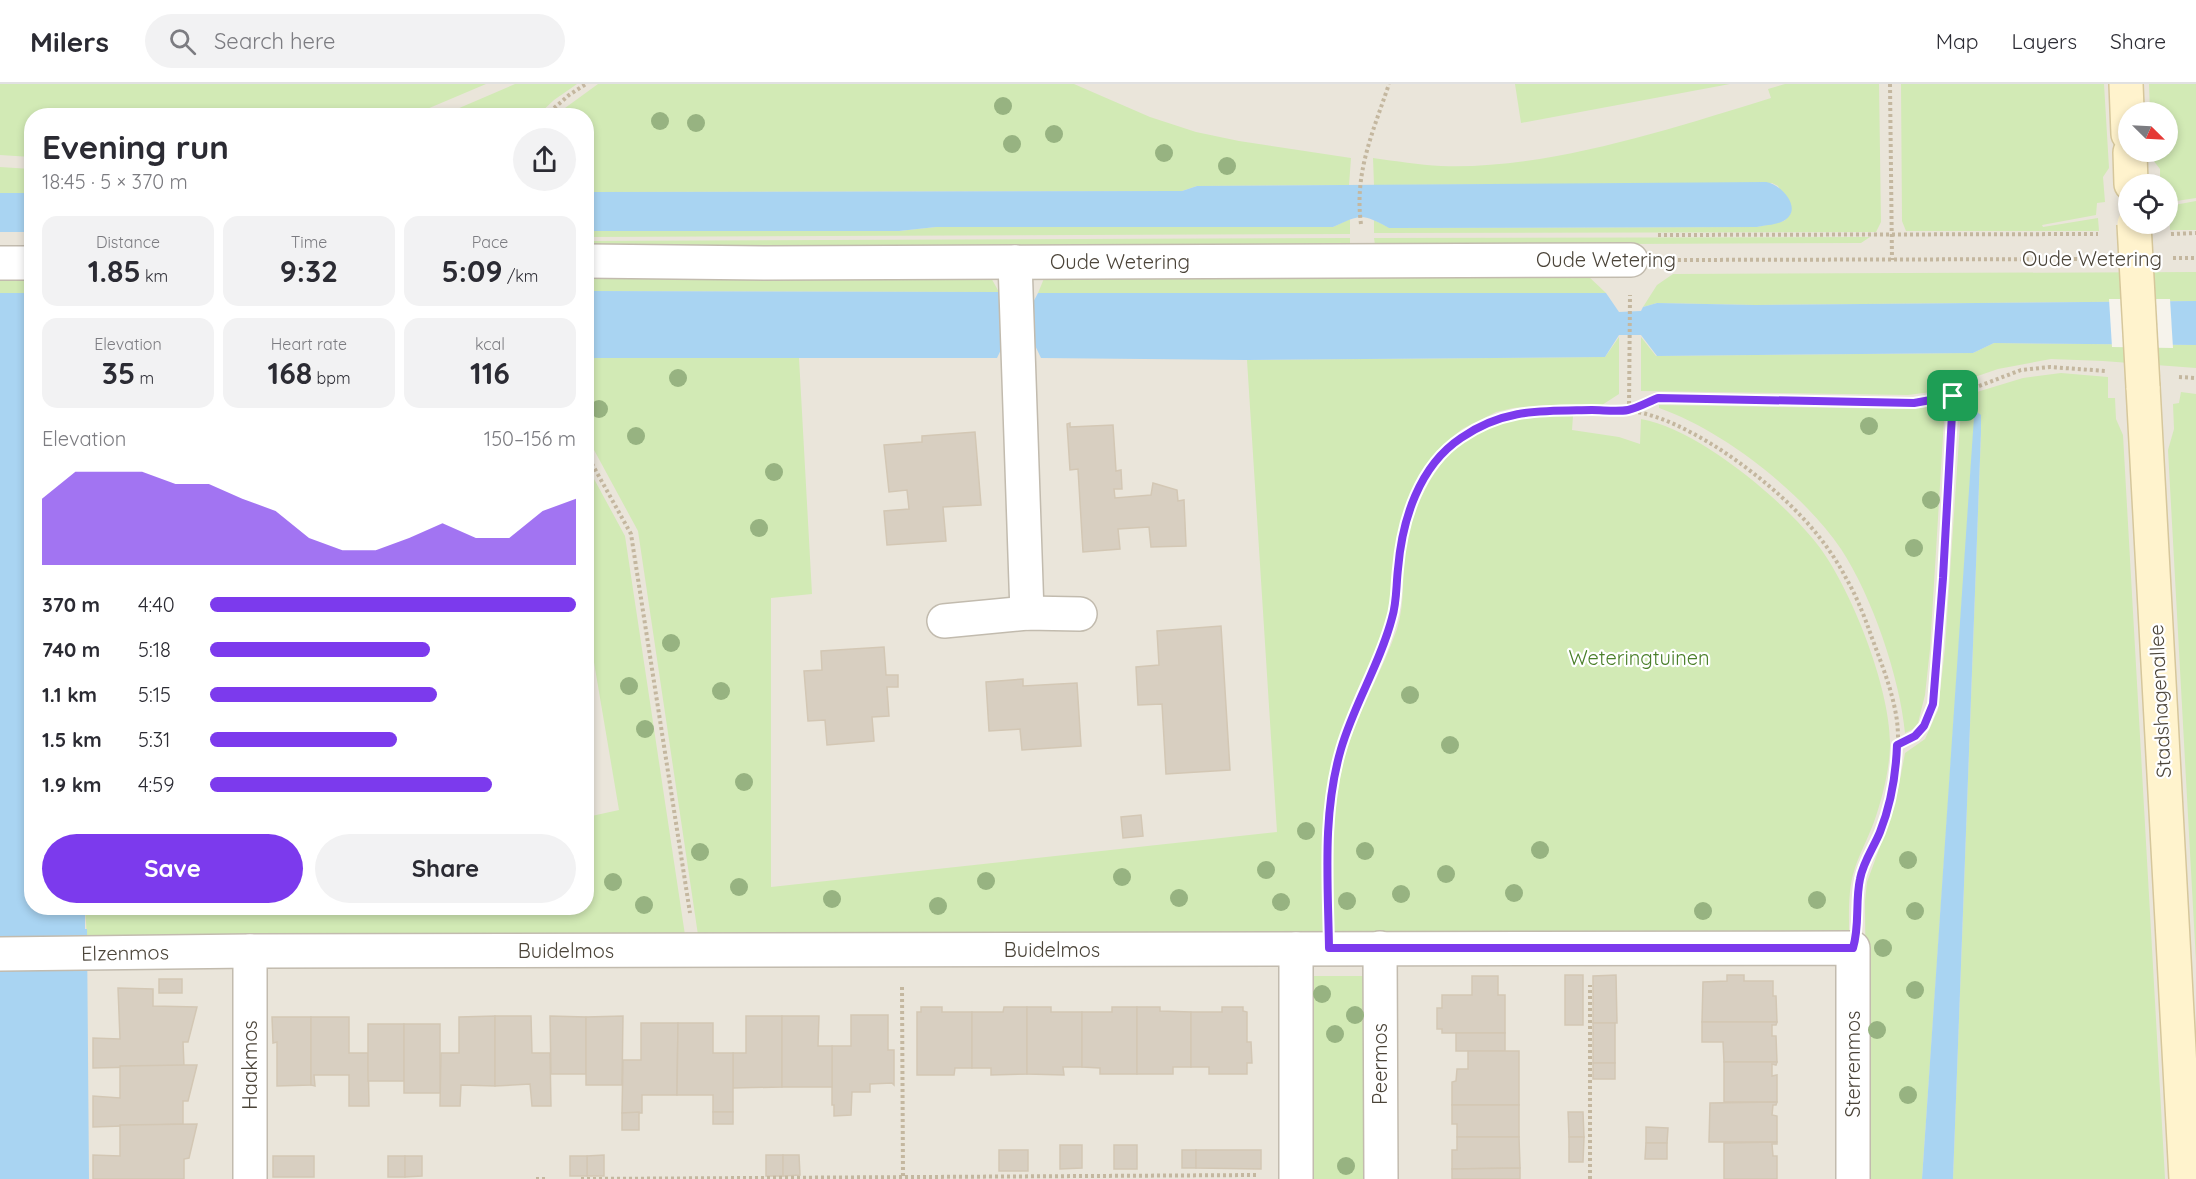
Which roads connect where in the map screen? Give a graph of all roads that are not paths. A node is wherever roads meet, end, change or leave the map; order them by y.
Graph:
1 (2126, 84) edge
2 (2127, 102) edge
3 (2136, 234) edge
4 (1631, 260) road end
5 (594, 261) edge
6 (1015, 262) junction
7 (0, 263) edge
8 (24, 263) edge
9 (1027, 613) junction
10 (1080, 614) dead end
11 (944, 621) dead end
12 (1380, 948) junction
13 (1853, 948) joint
14 (1296, 949) junction
15 (250, 951) junction
16 (0, 954) edge
17 (1296, 1177) edge
18 (250, 1179) edge
19 (1381, 1179) edge
20 (1853, 1179) edge
21 (2186, 1179) edge

1 - 2 main road
3 - 21 main road, Stadshagenallee, bridge
4 - 6 street, Oude Wetering
5 - 6 street, Oude Wetering
6 - 9 street
7 - 8 street
9 - 10 street
9 - 11 street
12 - 13 street, Buidelmos
12 - 14 street, Buidelmos
12 - 19 street, Peermos
13 - 20 street, Sterrenmos
14 - 15 street, Buidelmos
14 - 17 street
15 - 16 street, Elzenmos
15 - 18 street, Haakmos

